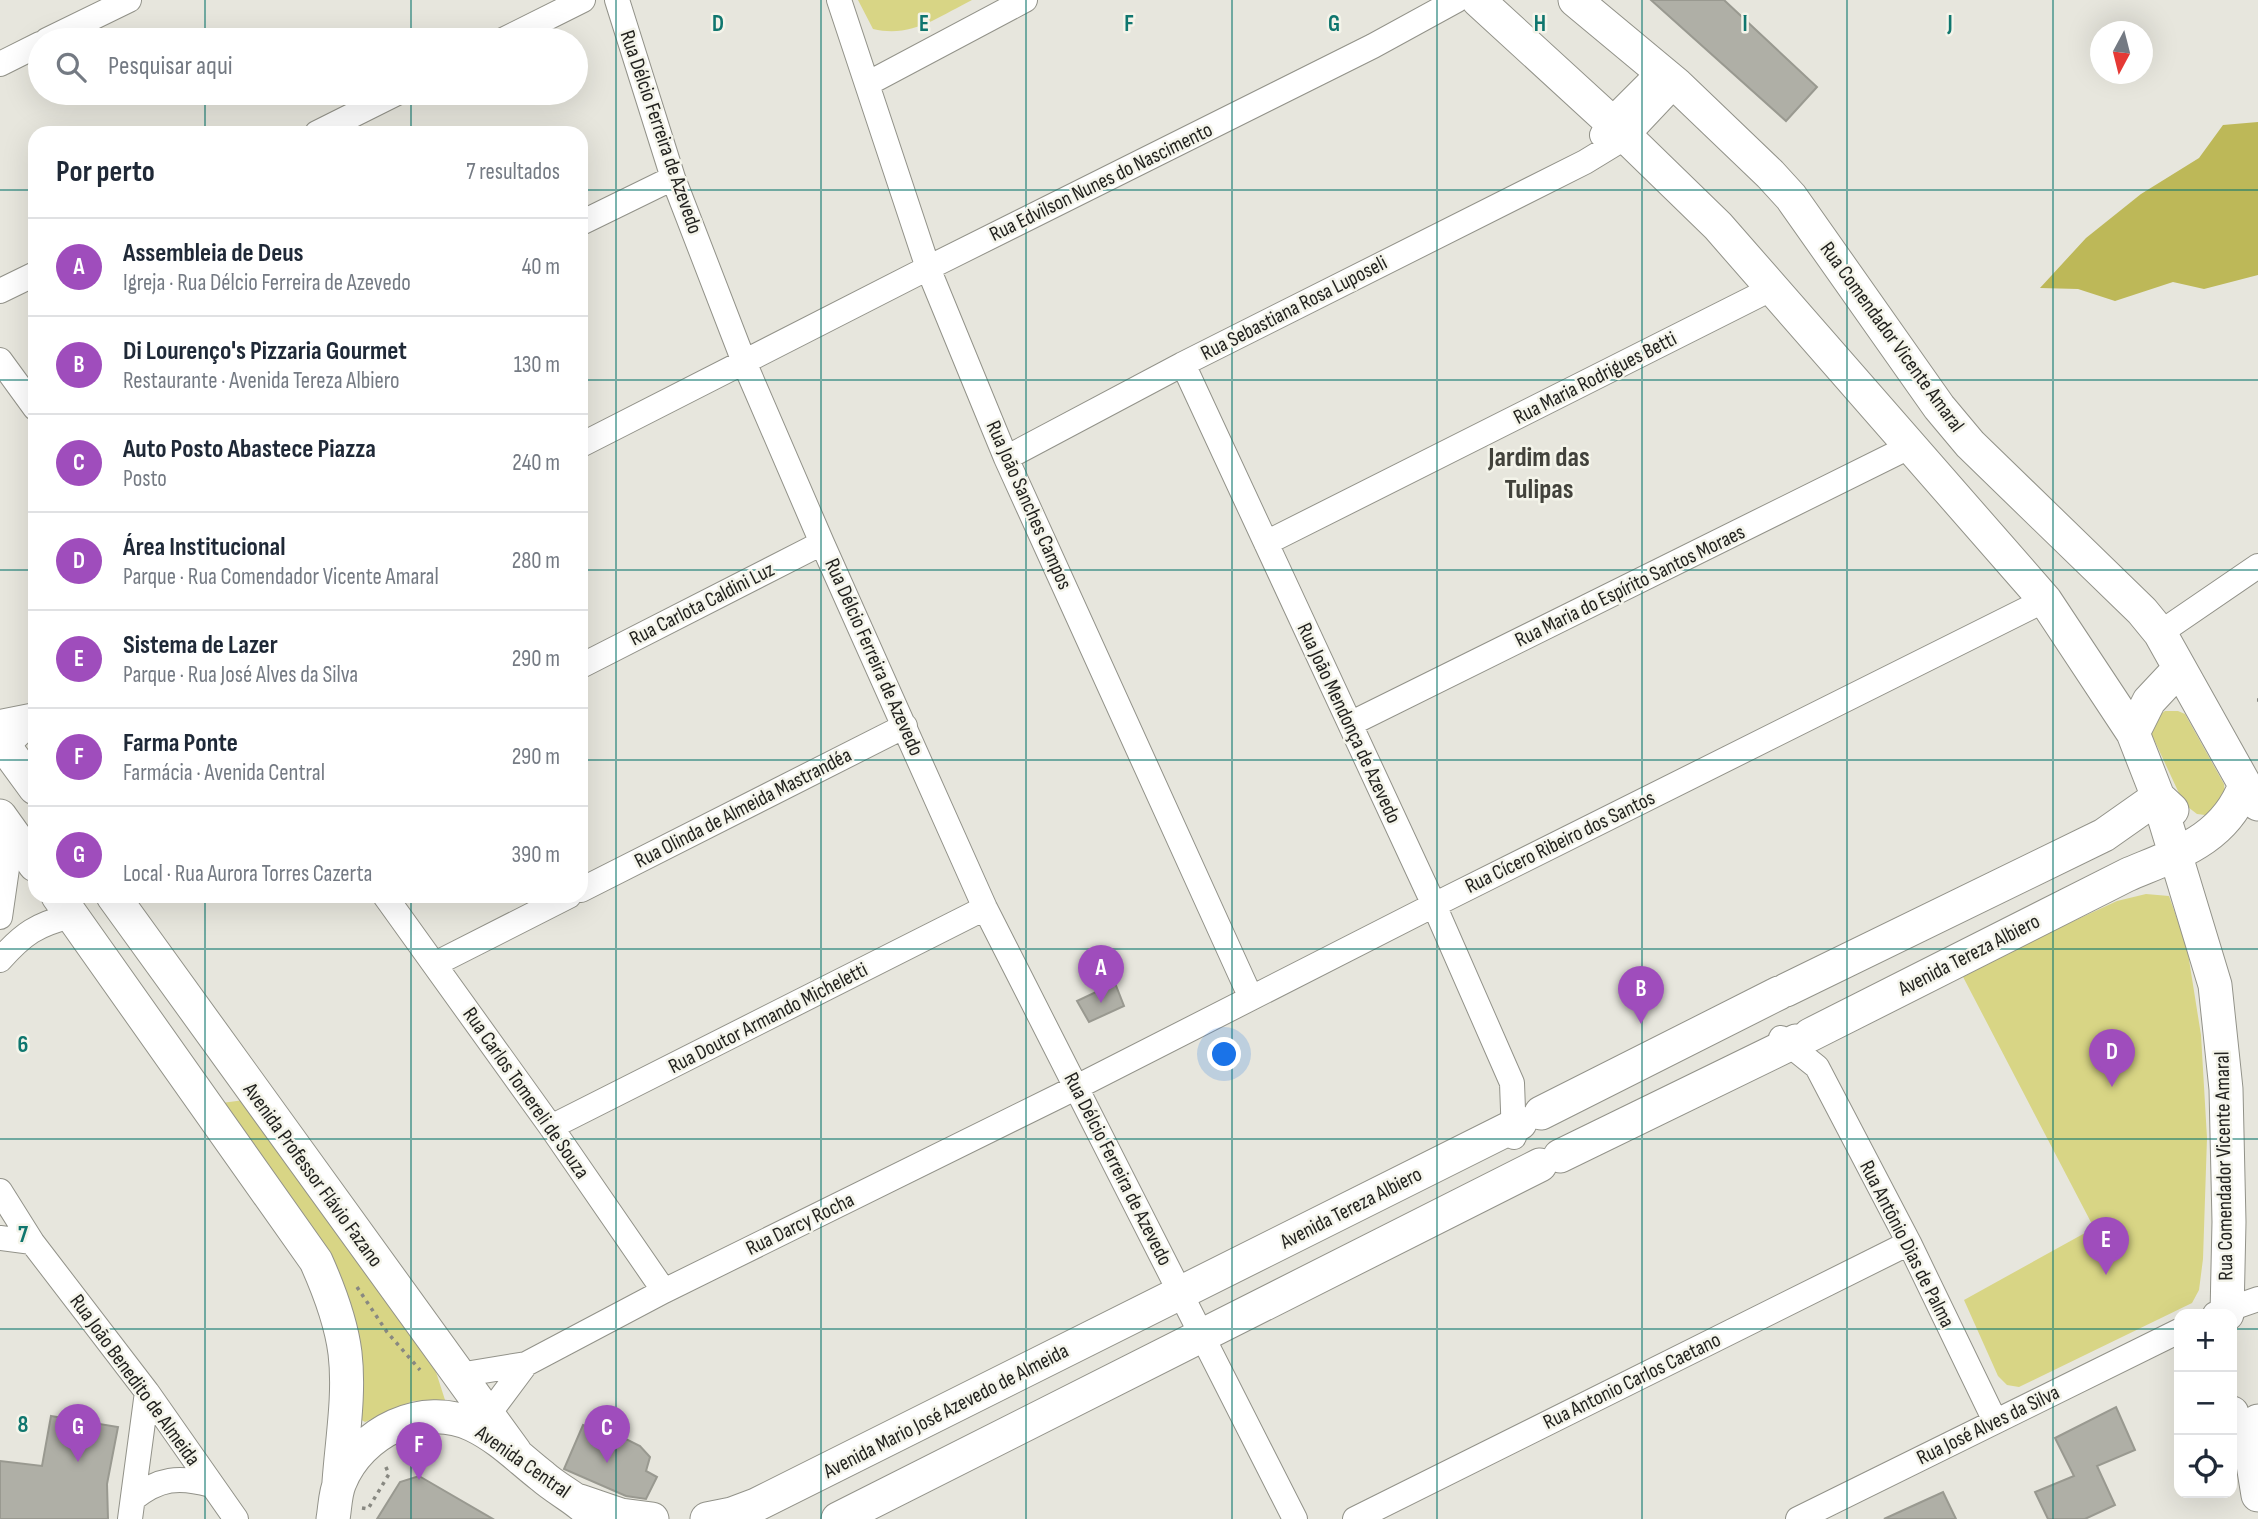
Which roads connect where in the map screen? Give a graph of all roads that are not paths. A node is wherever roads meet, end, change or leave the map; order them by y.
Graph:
1 (129, 0) edge
2 (583, 0) edge
3 (617, 0) edge
4 (839, 0) edge
5 (1026, 0) edge
6 (1457, 0) edge
7 (1478, 0) edge
8 (1575, 0) edge
9 (72, 28) edge
10 (527, 28) edge
11 (28, 50) edge
12 (0, 64) edge
13 (1668, 78) junction
14 (867, 85) junction
15 (373, 105) edge
16 (331, 126) edge
17 (1627, 138) junction
18 (1585, 162) junction
19 (673, 178) junction
20 (588, 220) edge
21 (928, 268) junction
22 (28, 277) edge
23 (1773, 288) junction
24 (0, 291) edge
25 (0, 360) edge
26 (744, 362) junction
27 (1183, 364) junction
28 (28, 398) edge
29 (588, 440) edge
30 (1909, 447) junction
31 (1006, 458) junction
32 (822, 543) junction
33 (1266, 543) junction
34 (2258, 566) edge
35 (2045, 600) junction
36 (2175, 660) junction
37 (588, 662) edge
38 (28, 722) edge
39 (1350, 724) junction
40 (905, 726) junction
41 (2133, 733) junction
42 (1, 743) edge
43 (28, 779) edge
44 (2252, 794) edge
45 (2158, 797) junction
46 (6, 825) edge
47 (2217, 828) junction
48 (2104, 835) junction
49 (28, 855) edge
50 (2176, 855) junction
51 (2131, 873) junction
52 (588, 886) edge
53 (2187, 889) junction
54 (74, 903) edge
55 (118, 903) edge
56 (389, 903) edge
57 (555, 903) edge
58 (1434, 905) junction
59 (985, 908) junction
60 (0, 918) edge
61 (0, 960) edge
62 (435, 964) junction
63 (1782, 991) junction
64 (1251, 998) junction
65 (1802, 1035) junction
66 (1512, 1083) junction
67 (1076, 1088) junction
68 (1532, 1121) junction
69 (551, 1127) junction
70 (1550, 1161) junction
71 (0, 1191) edge
72 (0, 1210) edge
73 (0, 1238) edge
74 (32, 1242) junction
75 (1909, 1243) junction
76 (664, 1292) junction
77 (1181, 1293) junction
78 (2258, 1299) edge
79 (2223, 1309) edge
80 (2231, 1309) edge
81 (2174, 1333) edge
82 (1202, 1335) junction
83 (526, 1364) junction
84 (460, 1376) junction
85 (147, 1392) junction
86 (488, 1415) junction
87 (1995, 1421) junction
88 (2258, 1421) edge
89 (2237, 1429) edge
90 (515, 1452) junction
91 (2252, 1458) junction
92 (339, 1482) junction
93 (211, 1485) junction
94 (2258, 1495) edge
95 (132, 1509) edge
96 (588, 1510) edge
97 (236, 1519) edge
98 (330, 1519) edge
99 (652, 1519) edge
100 (707, 1519) edge
101 (838, 1519) edge
102 (1295, 1519) edge
103 (1355, 1519) edge
104 (1798, 1519) edge

1 - 9 street
2 - 10 street
3 - 19 street, Rua Délcio Ferreira de Azevedo
4 - 14 street, Rua João Sanches Campos
5 - 14 street
6 - 21 street, Rua Edvilson Nunes do Nascimento
7 - 17 street, Rua Comendador Vicente Amaral
8 - 13 street, Rua Comendador Vicente Amaral
11 - 12 street
13 - 17 street
13 - 36 street, Rua Comendador Vicente Amaral
14 - 21 street, Rua João Sanches Campos
15 - 16 street
17 - 18 street
17 - 18 street, Rua Sebastiana Rosa Luposeli
17 - 23 street, Rua Comendador Vicente Amaral
18 - 27 street, Rua Sebastiana Rosa Luposeli
19 - 20 street
19 - 26 street, Rua Délcio Ferreira de Azevedo
21 - 26 street, Rua Edvilson Nunes do Nascimento
21 - 31 street, Rua João Sanches Campos
22 - 24 street
23 - 30 street, Rua Comendador Vicente Amaral
23 - 33 street, Rua Maria Rodrigues Betti
25 - 28 street
26 - 29 street, Rua Edvilson Nunes do Nascimento
26 - 32 street, Rua Délcio Ferreira de Azevedo
27 - 31 street, Rua Sebastiana Rosa Luposeli
27 - 33 street, Rua João Mendonça de Azevedo
30 - 35 street, Rua Comendador Vicente Amaral
30 - 39 street, Rua Maria do Espírito Santos Moraes
31 - 64 street, Rua João Sanches Campos
32 - 37 street, Rua Carlota Caldini Luz
32 - 40 street, Rua Délcio Ferreira de Azevedo
33 - 39 street, Rua João Mendonça de Azevedo
34 - 36 street
35 - 41 street, Rua Comendador Vicente Amaral
35 - 58 street, Rua Cícero Ribeiro dos Santos
36 - 41 street
36 - 44 street, Rua Comendador Vicente Amaral
38 - 42 street
39 - 58 street, Rua João Mendonça de Azevedo
40 - 52 street, Rua Olinda de Almeida Mastrandéa
40 - 59 street, Rua Délcio Ferreira de Azevedo
41 - 45 street, Rua Comendador Vicente Amaral
42 - 43 street
44 - 47 street, Rua Comendador Vicente Amaral
45 - 47 street
45 - 48 street, Avenida Tereza Albiero
45 - 50 street, Rua Comendador Vicente Amaral
46 - 49 street
46 - 60 street
47 - 50 street, Rua Comendador Vicente Amaral
48 - 51 street
48 - 63 street, Avenida Tereza Albiero
50 - 51 street, Avenida Tereza Albiero
50 - 53 street, Rua Comendador Vicente Amaral
51 - 53 street
51 - 65 street, Avenida Tereza Albiero
53 - 79 street, Rua Comendador Vicente Amaral
54 - 61 street
54 - 92 street
55 - 84 street, Avenida Professor Flávio Fazano
56 - 62 street, Rua Carlos Tomereli de Souza
57 - 62 street
58 - 64 street, Rua Cícero Ribeiro dos Santos
58 - 66 street, Rua João Mendonça de Azevedo
59 - 67 street, Rua Délcio Ferreira de Azevedo
59 - 69 street, Rua Doutor Armando Micheletti
62 - 69 street, Rua Carlos Tomereli de Souza
63 - 65 street
63 - 65 street
63 - 68 street, Avenida Tereza Albiero
64 - 67 street, Rua Cícero Ribeiro dos Santos
65 - 70 street, Avenida Tereza Albiero
65 - 75 street, Rua Antônio Dias de Palma
66 - 68 street, Rua João Mendonça de Azevedo
66 - 68 street, Rua João Mendonça de Azevedo
67 - 76 street, Rua Darcy Rocha
67 - 77 street, Rua Délcio Ferreira de Azevedo
68 - 70 street
68 - 70 street
68 - 77 street, Avenida Tereza Albiero
69 - 76 street, Rua Carlos Tomereli de Souza
70 - 82 street, Avenida Tereza Albiero
71 - 74 street, Rua João Benedito de Almeida
72 - 74 street, Rua João Benedito de Almeida
73 - 74 street
74 - 85 street, Rua João Benedito de Almeida
75 - 87 street, Rua Antônio Dias de Palma
75 - 103 street, Rua Antonio Carlos Caetano
76 - 83 street, Rua Darcy Rocha
77 - 82 street, Rua Délcio Ferreira de Azevedo
77 - 100 street, Avenida Mario José Azevedo de Almeida
78 - 80 street
81 - 87 street, Rua José Alves da Silva
82 - 101 street
82 - 102 street, Rua Délcio Ferreira de Azevedo
83 - 84 street, Rua Darcy Rocha
83 - 86 street, Rua Darcy Rocha
84 - 86 street, Avenida Professor Flávio Fazano
85 - 93 street, Rua João Benedito de Almeida
85 - 95 street
86 - 90 street, Avenida Professor Flávio Fazano
87 - 104 street, Rua José Alves da Silva
88 - 91 street
89 - 91 street
90 - 92 street, Avenida Central
90 - 96 street, Avenida Central
91 - 94 street
92 - 98 street, Avenida Central
93 - 95 street
93 - 97 street, Rua João Benedito de Almeida
96 - 99 street

